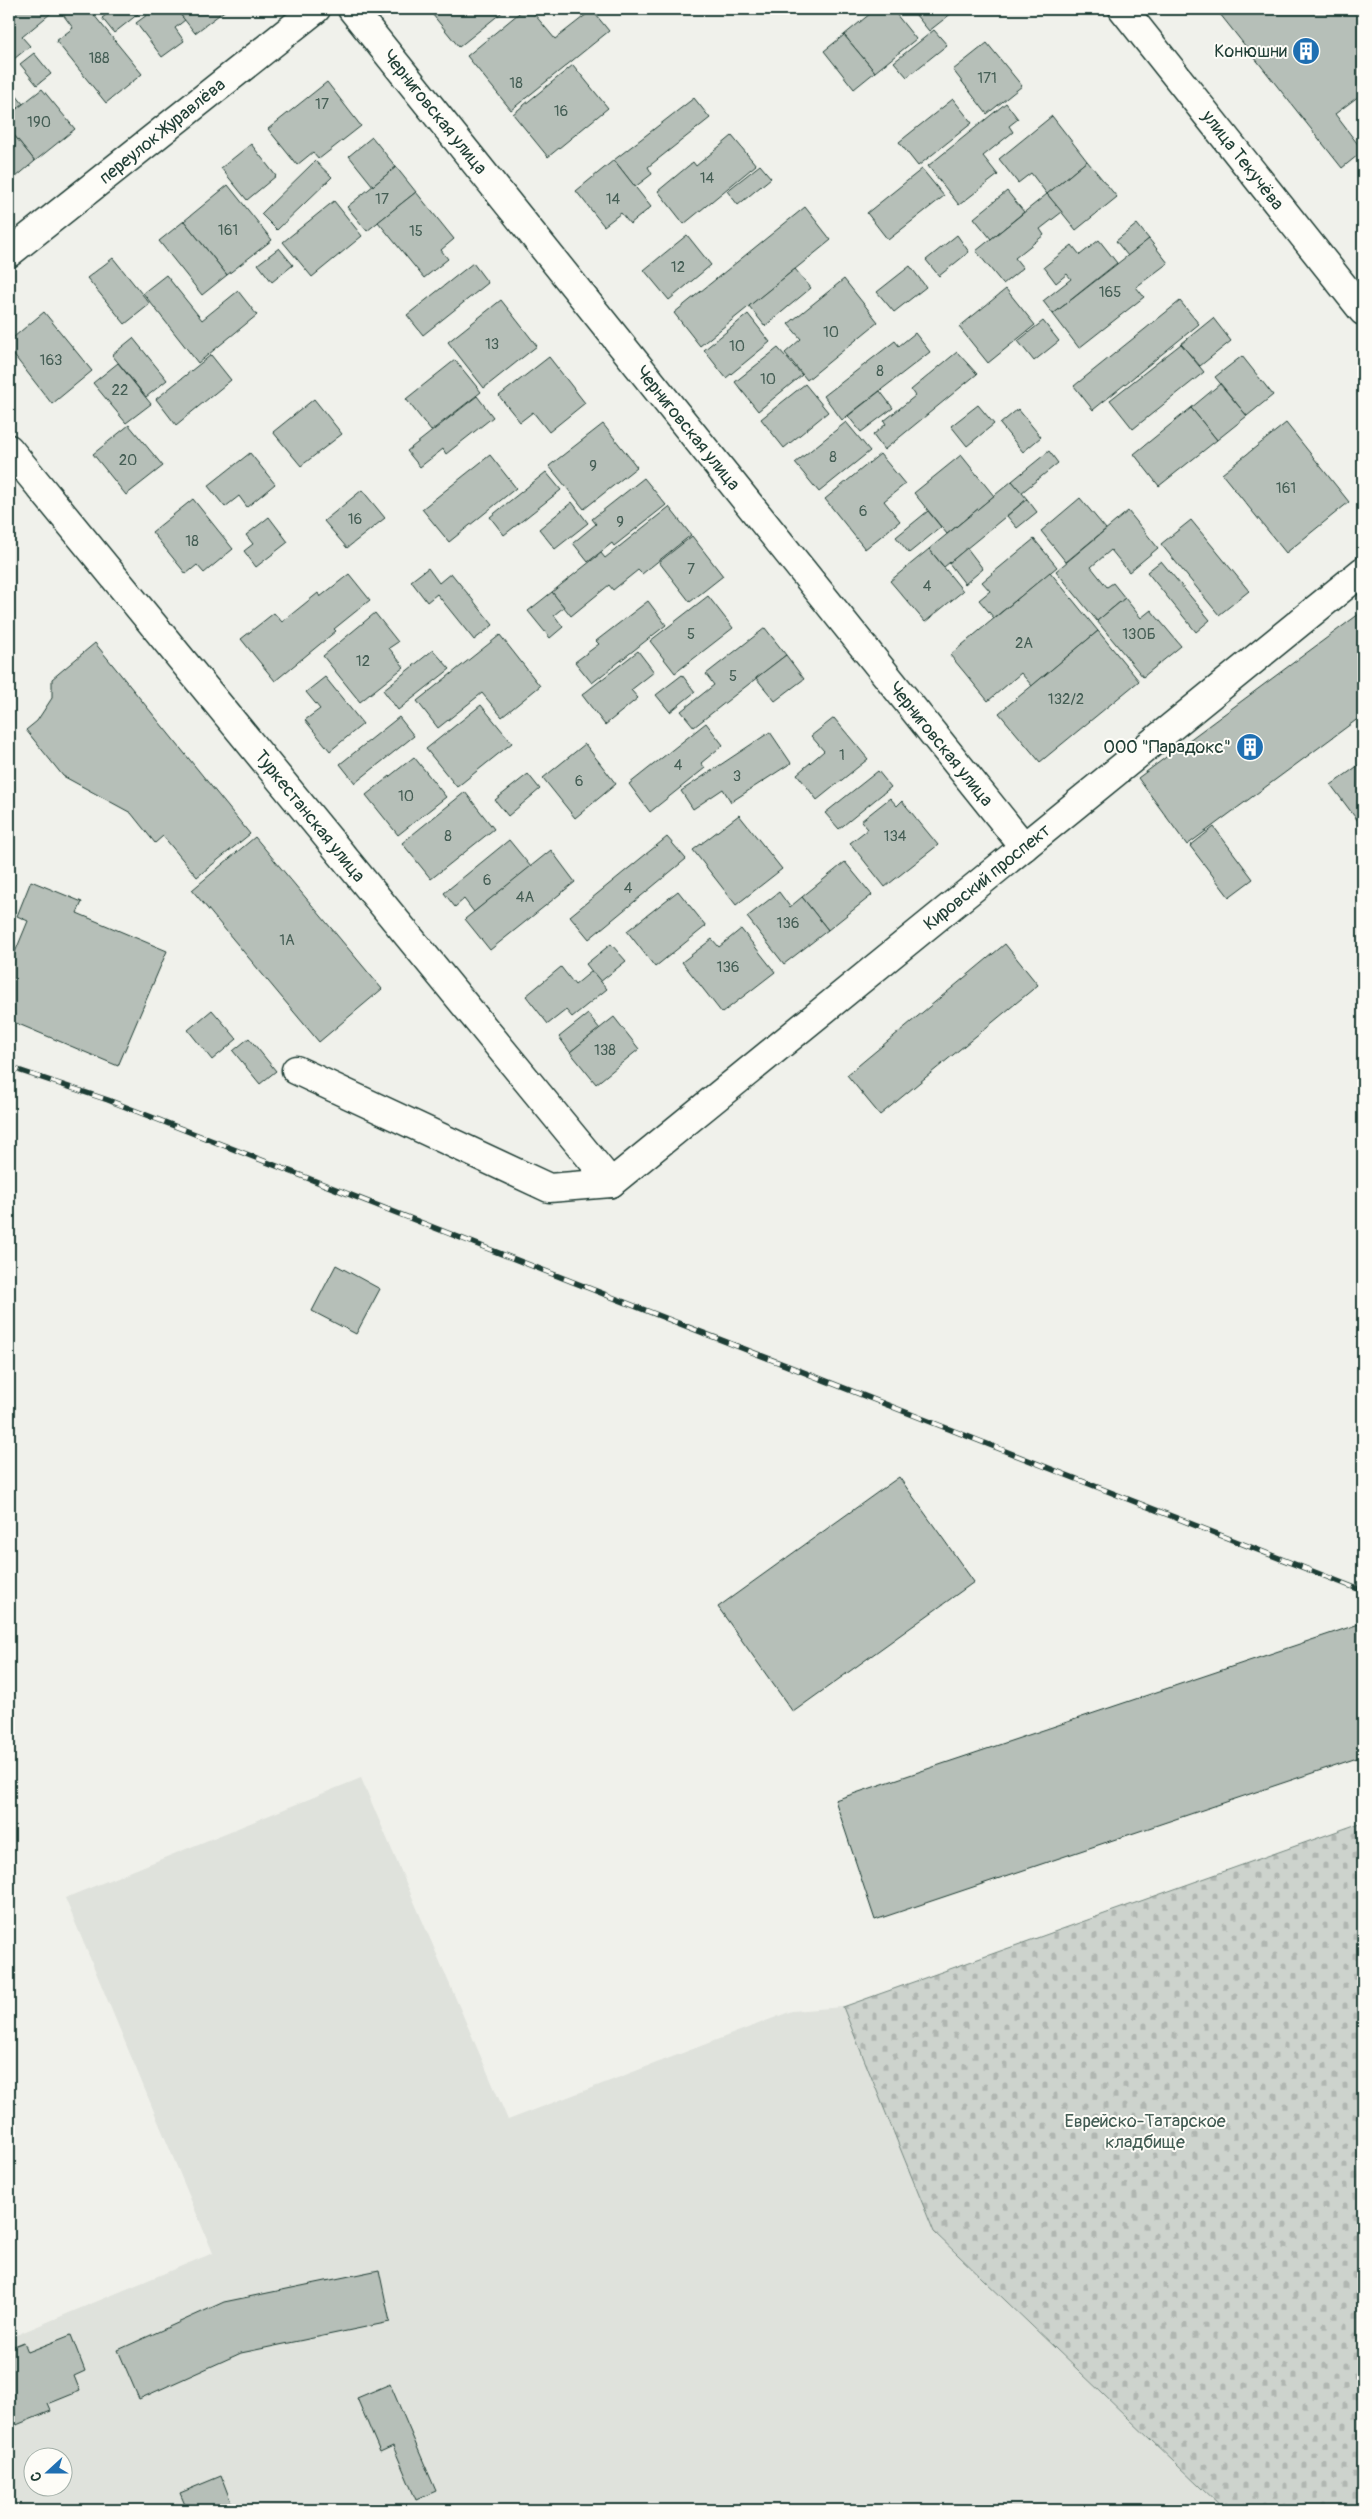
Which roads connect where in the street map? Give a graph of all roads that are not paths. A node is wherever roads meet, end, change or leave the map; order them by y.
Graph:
1 (316, 9) edge
2 (352, 9) edge
3 (1123, 9) edge
4 (9, 254) edge
5 (1363, 311) edge
6 (9, 449) edge
7 (1363, 571) edge
8 (1024, 847) junction
9 (296, 1070) dead end
10 (611, 1183) junction

1 - 4 street, переулок Журавлёва
2 - 8 street, Черниговская улица
3 - 5 street, улица Текучёва
6 - 10 street, Туркестанская улица
7 - 8 street, Кировский проспект
8 - 10 street, Кировский проспект
9 - 10 street

